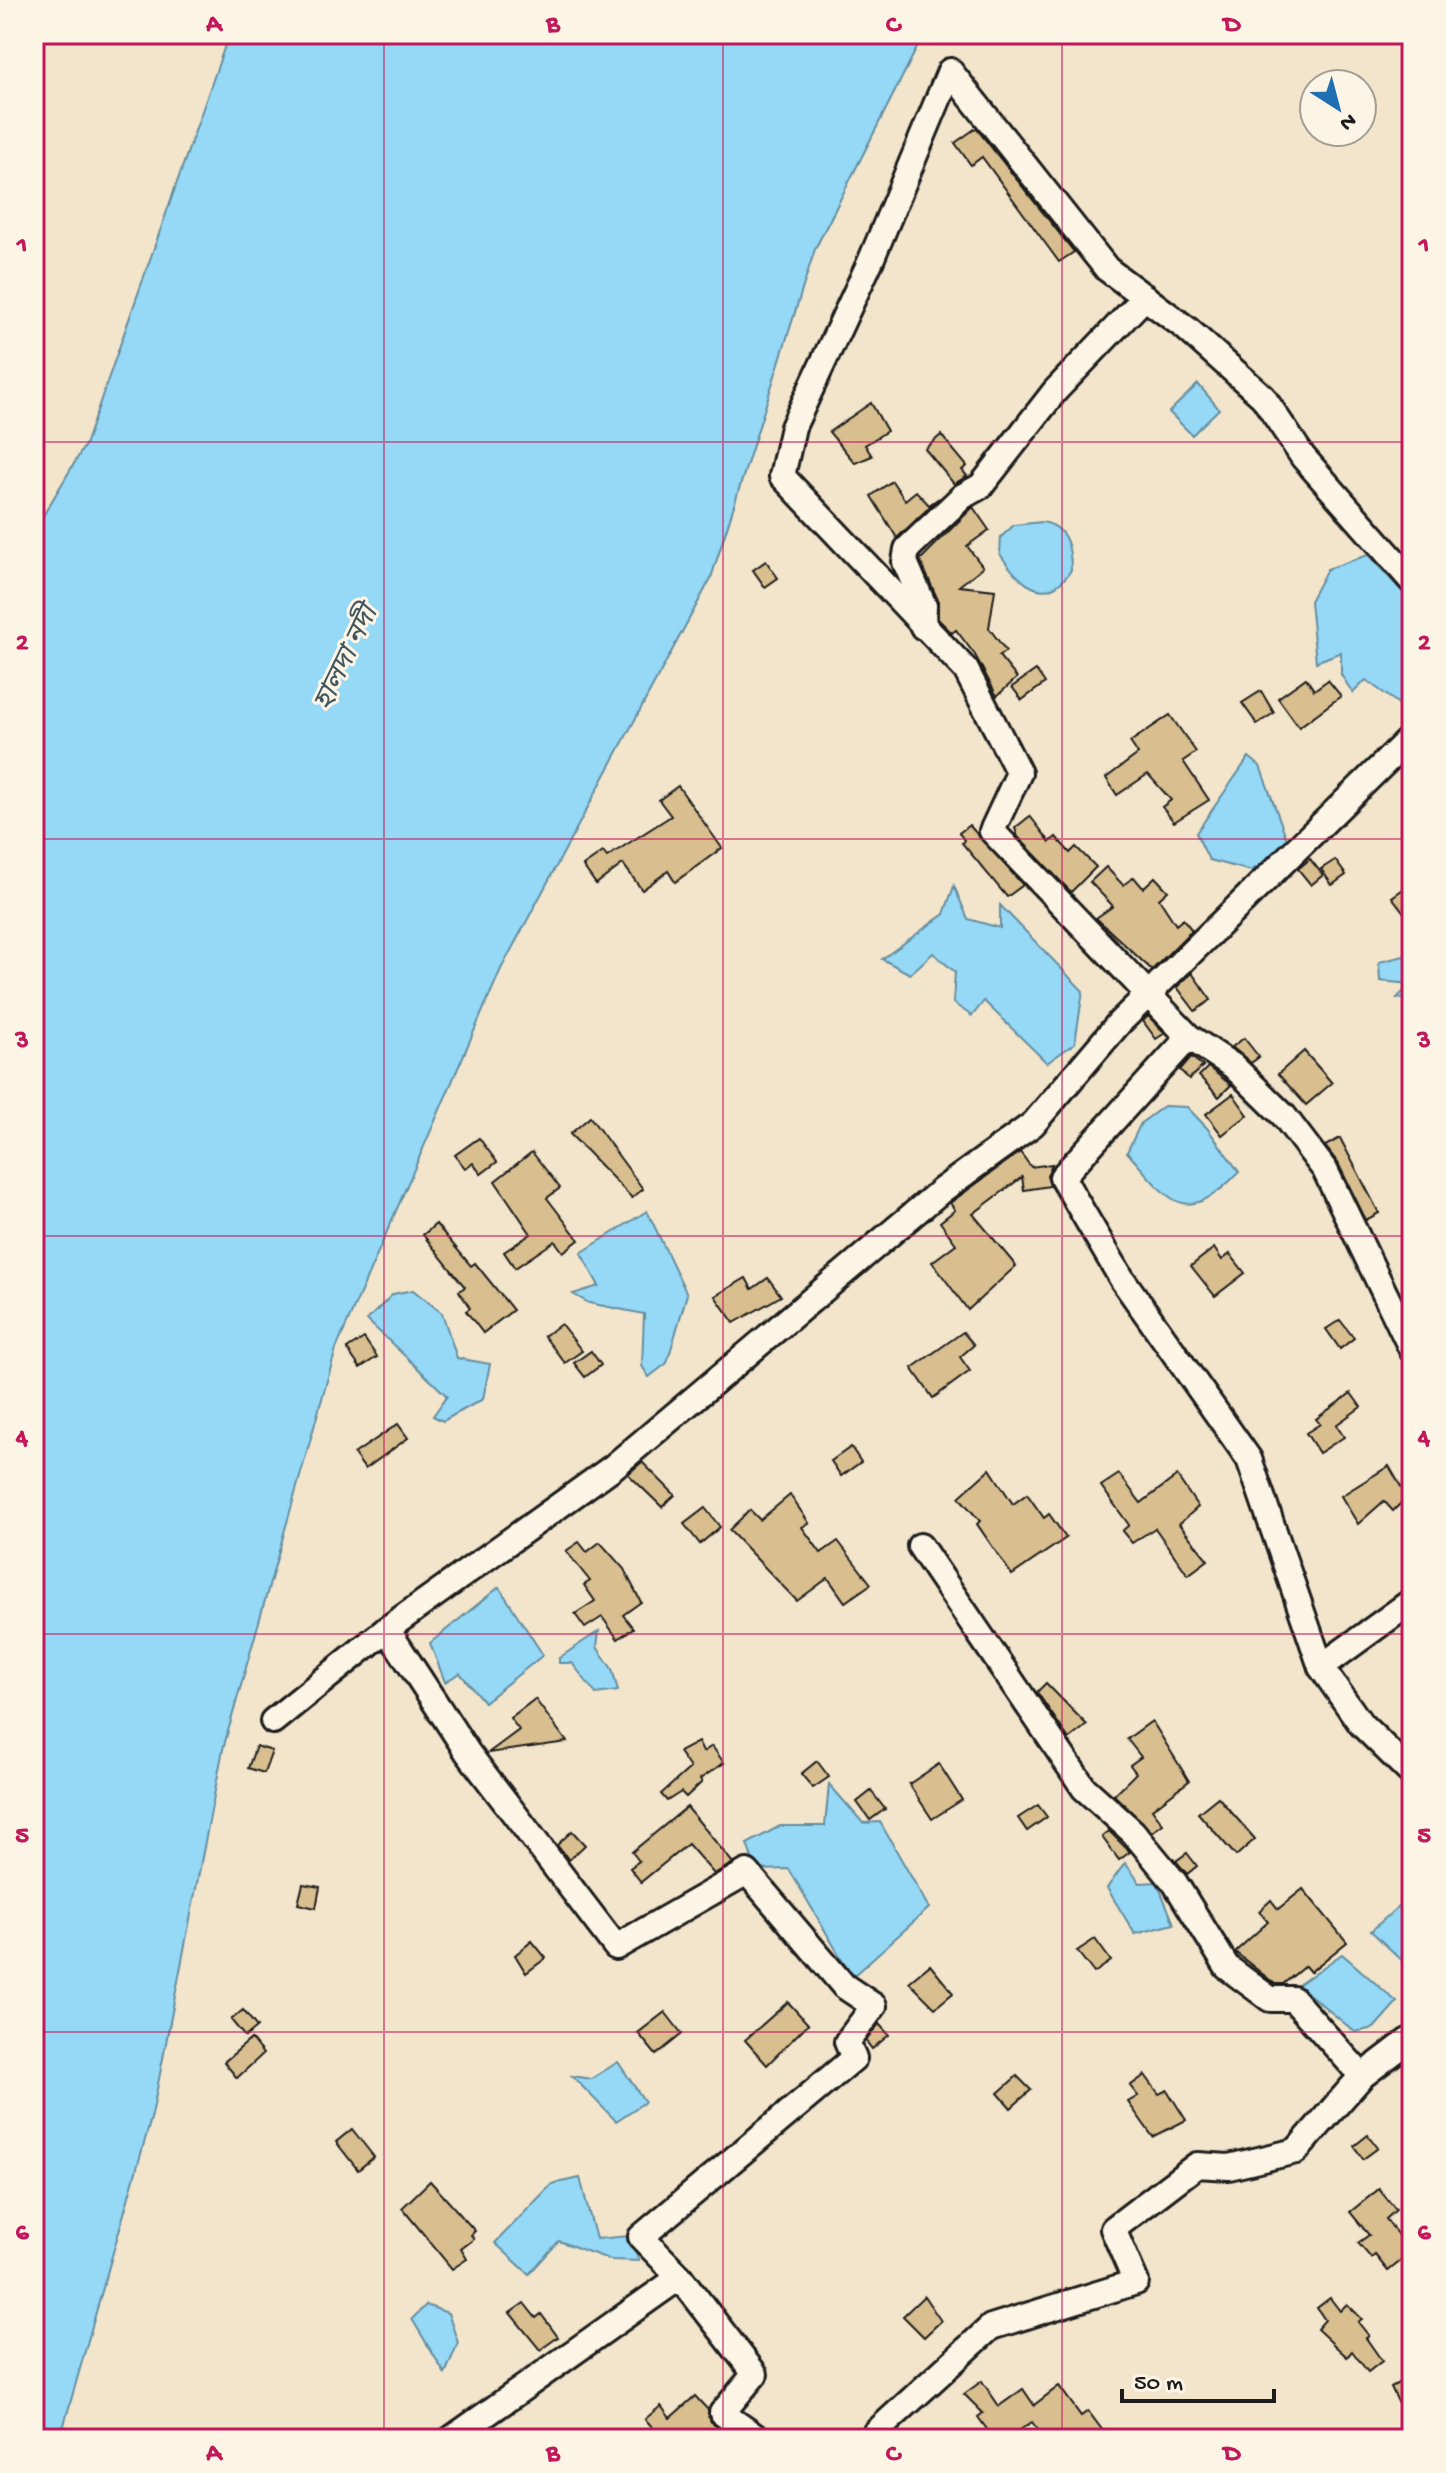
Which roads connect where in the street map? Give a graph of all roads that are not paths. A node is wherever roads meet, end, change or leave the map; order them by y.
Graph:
1 (1145, 297) junction
2 (1412, 581) edge
3 (923, 627) junction
4 (1412, 736) edge
5 (1151, 993) junction
6 (1189, 1037) junction
7 (1412, 1350) edge
8 (920, 1546) dead end
9 (1412, 1601) edge
10 (387, 1629) junction
11 (1321, 1667) junction
12 (273, 1721) dead end
13 (1412, 1774) edge
14 (1412, 2041) edge
15 (1362, 2076) junction
16 (680, 2277) junction
17 (451, 2439) edge
18 (759, 2439) edge
19 (880, 2439) edge

1 - 2 street
1 - 3 street
1 - 3 street
3 - 5 street
4 - 5 street
5 - 6 street
5 - 10 street
6 - 7 street
6 - 11 street
8 - 15 street
9 - 11 street
10 - 12 street
10 - 16 street
11 - 13 street
14 - 15 street
15 - 19 street
16 - 17 street
16 - 18 street

